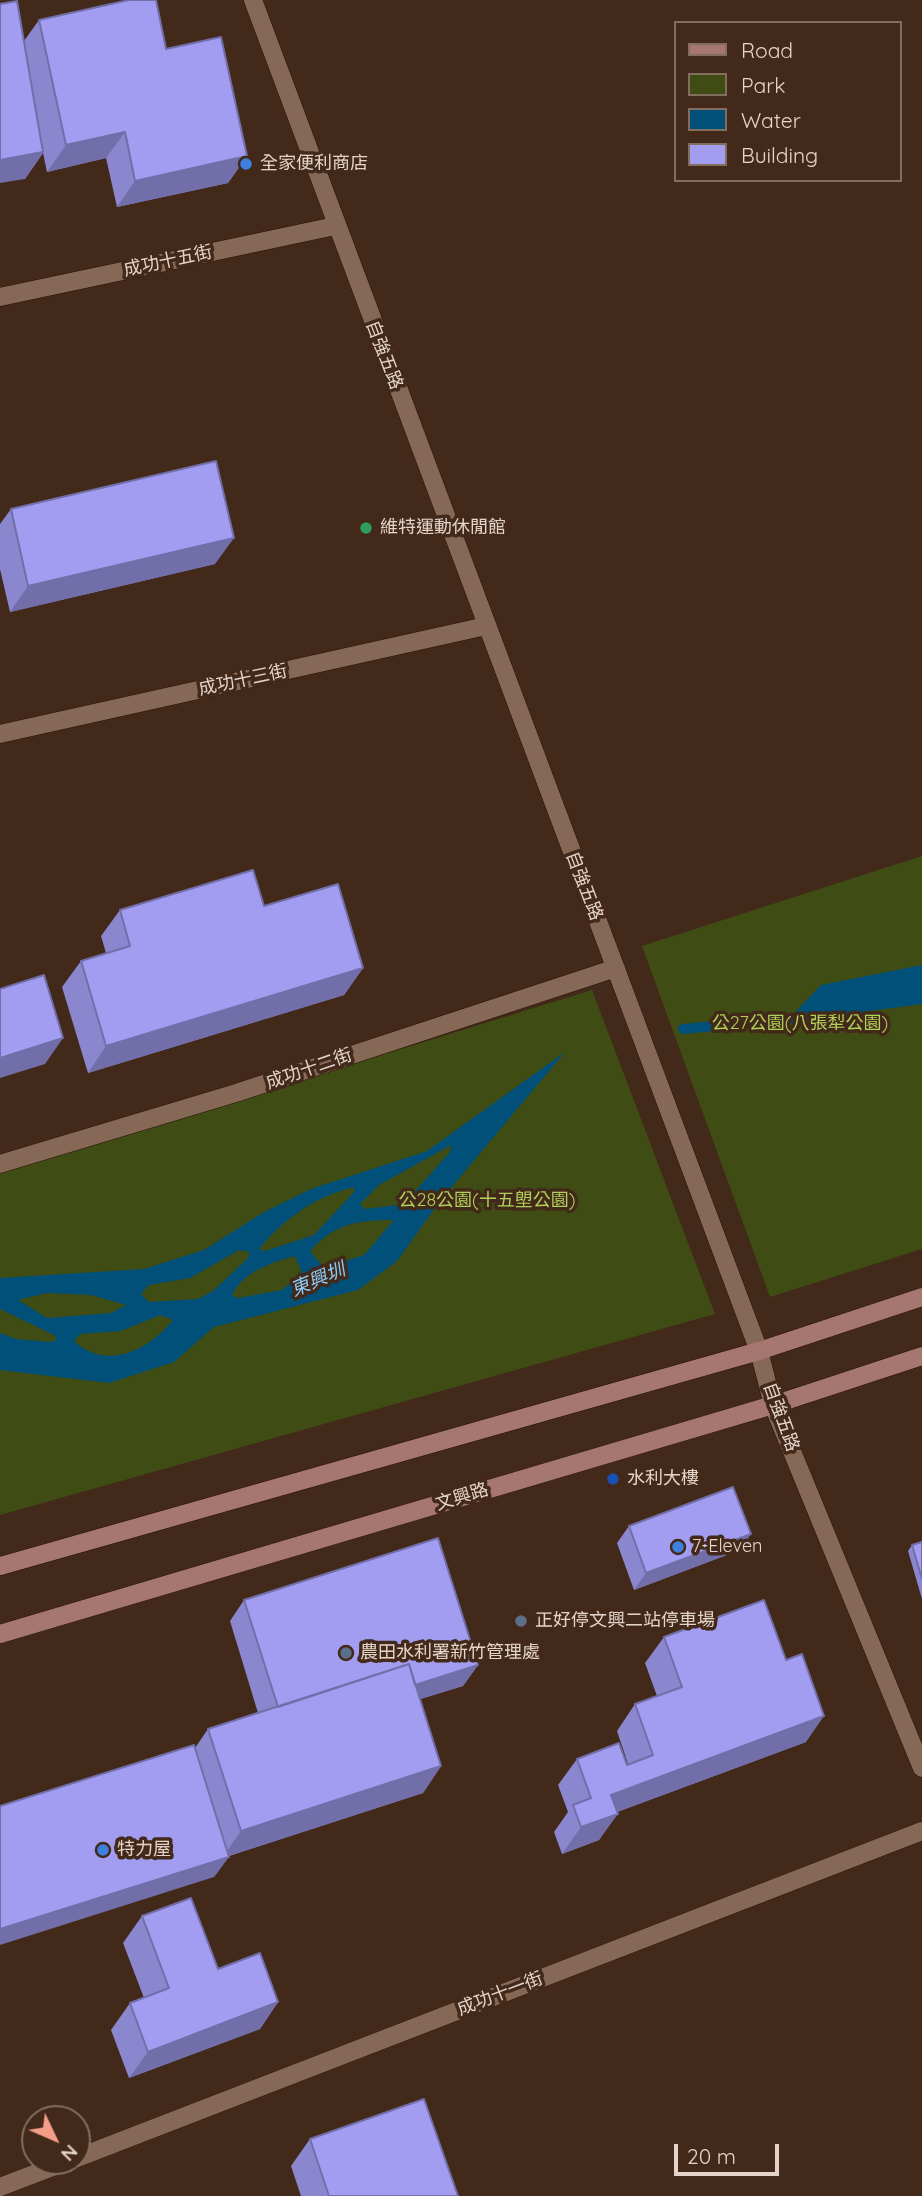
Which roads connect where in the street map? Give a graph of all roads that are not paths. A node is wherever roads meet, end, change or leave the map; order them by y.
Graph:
1 (253, 0) edge
2 (335, 226) junction
3 (0, 297) edge
4 (486, 626) junction
5 (0, 734) edge
6 (616, 968) junction
7 (0, 1164) edge
8 (922, 1297) edge
9 (760, 1351) junction
10 (922, 1356) edge
11 (773, 1405) junction
12 (0, 1566) edge
13 (0, 1634) edge
14 (922, 1768) edge
15 (922, 1831) edge
16 (91, 2153) edge
17 (31, 2175) edge
18 (0, 2187) edge

1 - 2 street, 自強五路
2 - 3 street, 成功十五街
2 - 4 street, 自強五路
4 - 5 street, 成功十三街
4 - 6 street, 自強五路
6 - 7 street, 成功十二街
6 - 9 street, 自強五路
8 - 9 street
9 - 11 street, 自強五路
9 - 12 street
10 - 11 street, 文興路
11 - 13 street, 文興路
11 - 14 street, 自強五路
15 - 16 street, 成功十一街
17 - 18 street

